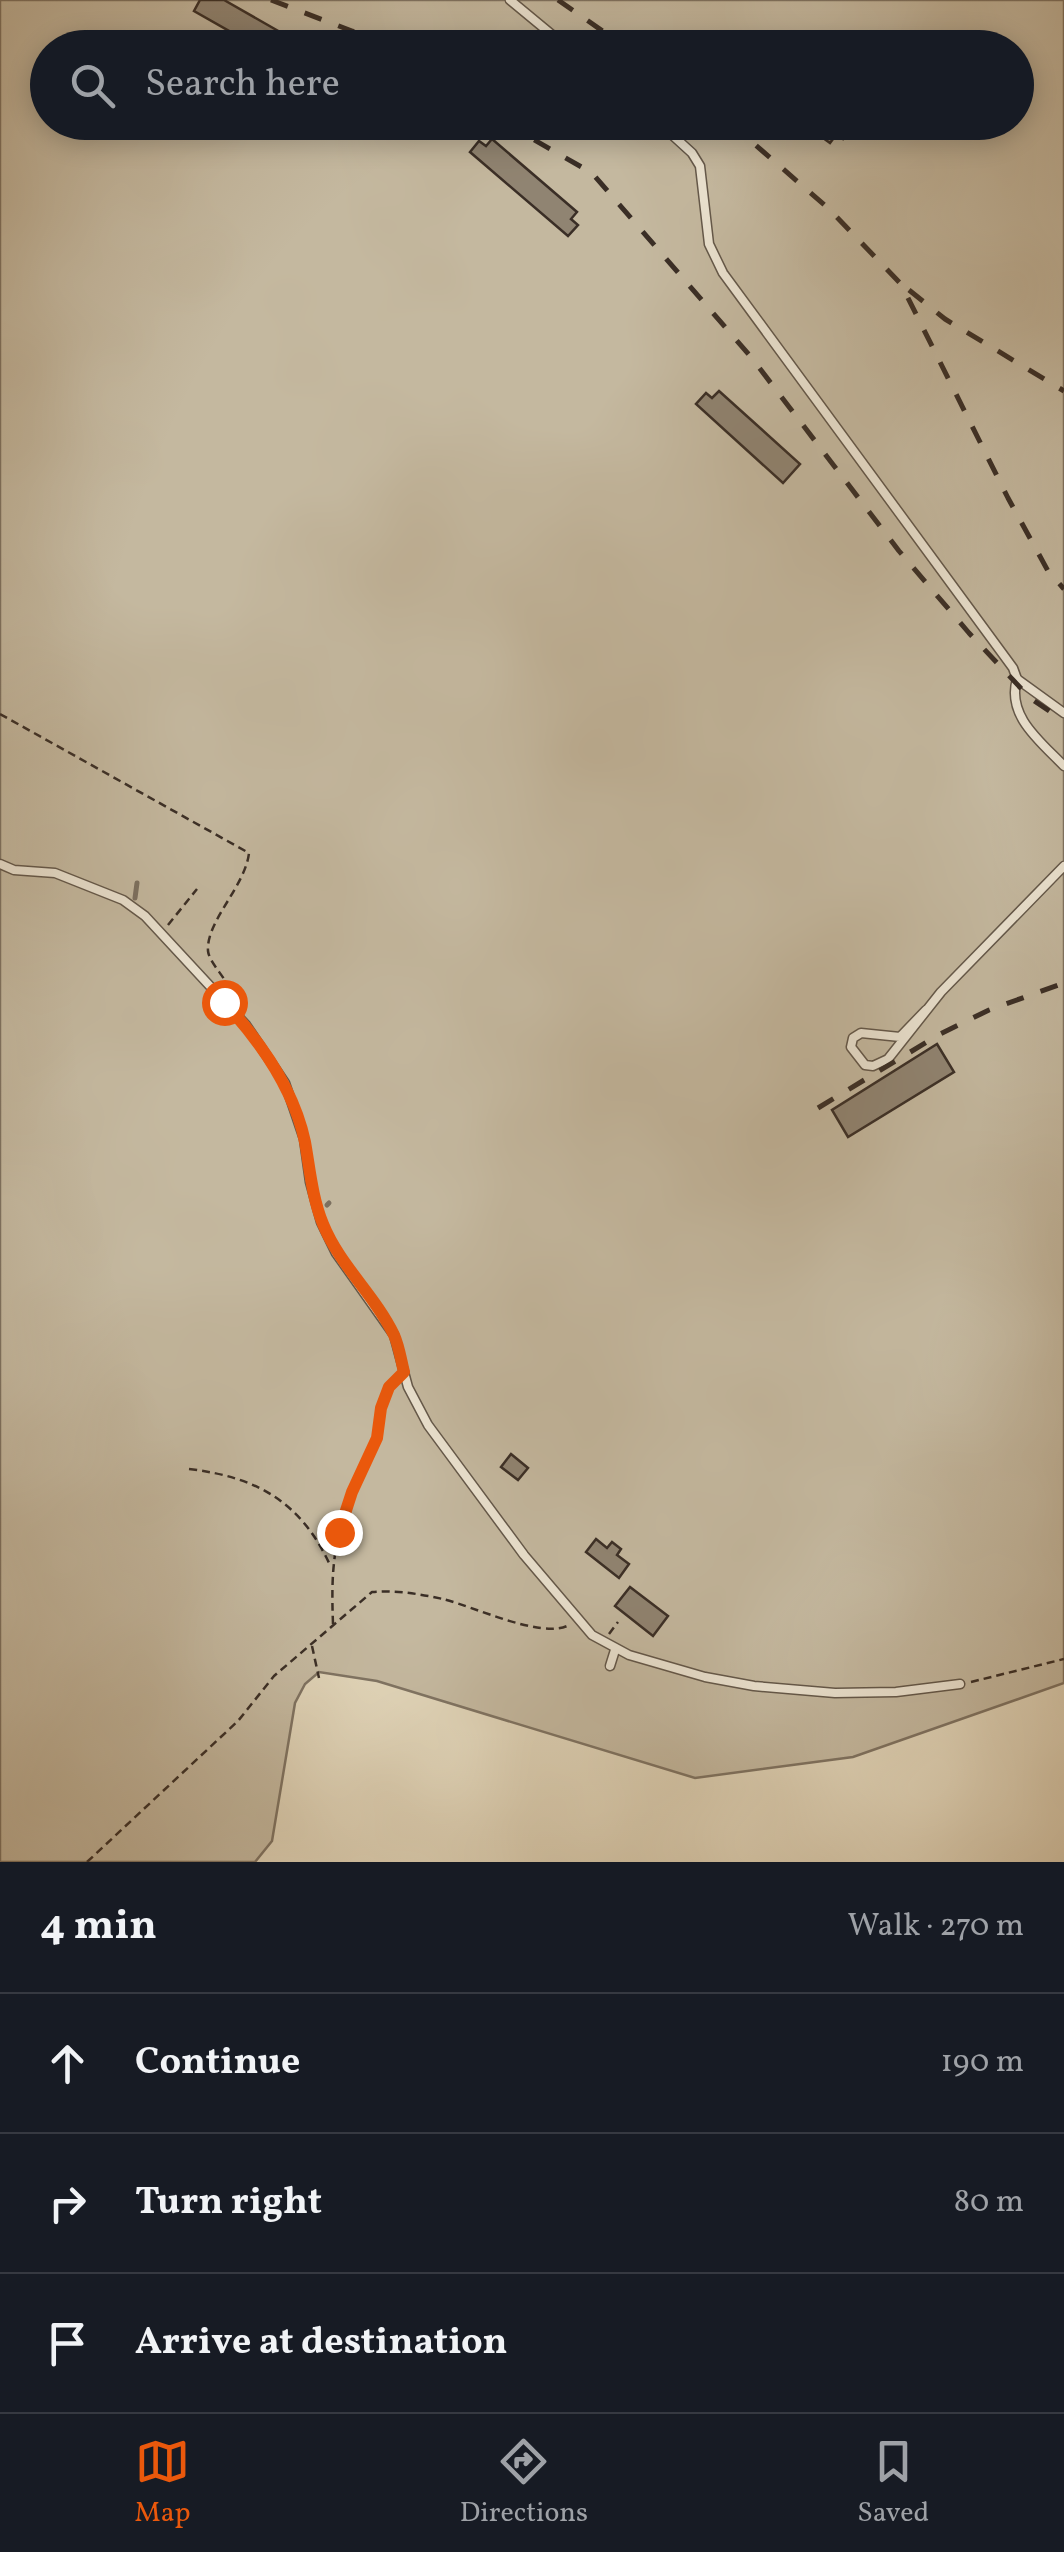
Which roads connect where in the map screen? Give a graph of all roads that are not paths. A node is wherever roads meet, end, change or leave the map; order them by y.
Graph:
1 (510, 0) edge
2 (546, 30) edge
3 (678, 140) edge
4 (1018, 679) junction
5 (1064, 713) edge
6 (1064, 766) edge
7 (0, 864) edge
8 (1064, 866) edge
9 (926, 1010) junction
10 (615, 1650) junction
11 (610, 1666) dead end
12 (960, 1684) road end

1 - 2 lane
3 - 4 lane
4 - 5 lane
4 - 6 lane
7 - 10 lane
8 - 9 lane
9 - 9 lane
10 - 11 lane
10 - 12 lane

